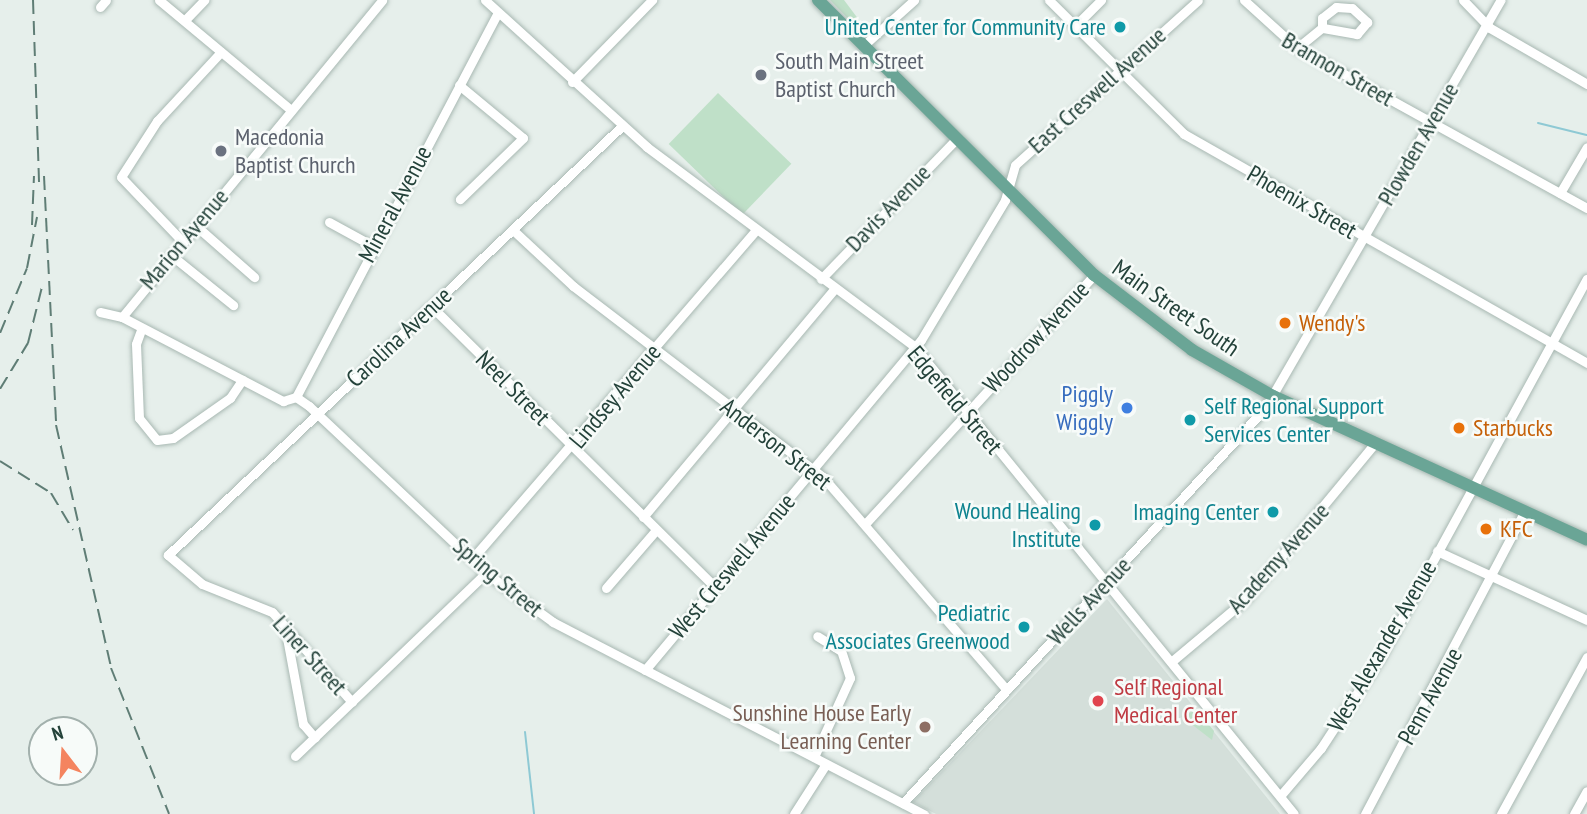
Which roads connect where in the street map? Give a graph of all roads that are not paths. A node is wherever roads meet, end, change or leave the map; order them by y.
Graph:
1 (159, 0) edge
2 (204, 0) edge
3 (382, 0) edge
4 (485, 0) edge
5 (652, 0) edge
6 (818, 0) edge
7 (914, 0) edge
8 (1049, 0) edge
9 (1101, 0) edge
10 (1198, 0) edge
11 (1244, 0) edge
12 (1463, 0) edge
13 (1500, 0) edge
14 (498, 13) junction
15 (185, 20) junction
16 (1486, 24) junction
17 (1075, 26) junction
18 (1322, 28) junction
19 (863, 46) junction
20 (1297, 48) junction
21 (222, 52) junction
22 (1116, 69) junction
23 (572, 82) junction
24 (459, 85) junction
25 (1587, 85) edge
26 (291, 110) junction
27 (1431, 121) junction
28 (622, 126) junction
29 (957, 138) junction
30 (1587, 147) edge
31 (1006, 187) junction
32 (1560, 193) junction
33 (460, 199) dead end
34 (1587, 208) edge
35 (329, 222) dead end
36 (195, 226) junction
37 (513, 230) junction
38 (756, 230) junction
39 (1364, 237) junction
40 (182, 240) junction
41 (373, 246) junction
42 (170, 255) junction
43 (1094, 275) junction
44 (254, 277) dead end
45 (821, 279) junction
46 (1587, 279) edge
47 (834, 289) junction
48 (233, 305) dead end
49 (432, 307) junction
50 (100, 312) dead end
51 (122, 317) junction
52 (141, 330) junction
53 (1551, 343) junction
54 (915, 348) junction
55 (654, 349) junction
56 (1587, 363) edge
57 (242, 380) junction
58 (1273, 396) junction
59 (296, 397) junction
60 (733, 409) junction
61 (317, 412) junction
62 (968, 412) junction
63 (1374, 444) junction
64 (572, 447) junction
65 (813, 469) junction
66 (1470, 487) junction
67 (1524, 513) junction
68 (643, 517) junction
69 (865, 524) junction
70 (656, 530) junction
71 (1587, 540) edge
72 (174, 546) joint
73 (1437, 551) junction
74 (472, 559) junction
75 (486, 573) junction
76 (1495, 577) junction
77 (1106, 582) junction
78 (714, 586) junction
79 (606, 588) dead end
80 (1587, 620) edge
81 (285, 626) junction
82 (817, 636) dead end
83 (1587, 657) edge
84 (1171, 662) junction
85 (645, 670) junction
86 (1007, 690) junction
87 (352, 702) junction
88 (315, 738) junction
89 (295, 757) dead end
90 (814, 757) junction
91 (826, 764) junction
92 (1586, 795) edge
93 (1280, 796) junction
94 (903, 803) junction
95 (794, 814) edge
96 (924, 814) edge
97 (1294, 814) edge
98 (1365, 814) edge
99 (1501, 814) edge
100 (1574, 814) edge

1 - 15 street
2 - 15 street
3 - 26 street, Marion Avenue
4 - 14 street, Edgefield Street
5 - 23 street
6 - 19 main road, Main Street South
7 - 19 street
8 - 17 street, Phoenix Street
9 - 17 street
10 - 22 street, East Creswell Avenue
11 - 20 street, Brannon Street
12 - 16 street
13 - 16 street, Plowden Avenue
14 - 23 street, Edgefield Street
14 - 24 street, Mineral Avenue
15 - 21 street
16 - 25 street
16 - 27 street, Plowden Avenue
17 - 22 street, Phoenix Street
18 - 18 street
18 - 20 street
19 - 29 main road, Main Street South
20 - 27 street, Brannon Street
21 - 26 street
21 - 40 street
22 - 31 street, East Creswell Avenue
22 - 39 street, Phoenix Street
23 - 28 street, Edgefield Street
24 - 33 street
24 - 41 street, Mineral Avenue
26 - 36 street, Marion Avenue
27 - 32 street, Brannon Street
27 - 39 street, Plowden Avenue
28 - 37 street, Carolina Avenue
28 - 38 street, Edgefield Street
29 - 31 main road, Main Street South
29 - 45 street, Davis Avenue
30 - 32 street
31 - 43 main road, Main Street South
31 - 54 street, West Creswell Avenue
32 - 34 street, Brannon Street
35 - 41 street
36 - 40 street, Marion Avenue
36 - 44 street
37 - 49 street, Carolina Avenue
37 - 55 street, Anderson Street
38 - 45 street, Edgefield Street
38 - 55 street, Lindsey Avenue
39 - 53 street, Phoenix Street
39 - 58 street, Plowden Avenue
40 - 42 street, Marion Avenue
41 - 59 street, Mineral Avenue
42 - 48 street
42 - 51 street, Marion Avenue
43 - 58 main road, Main Street South
43 - 62 street, Woodrow Avenue
45 - 47 street, Edgefield Street
46 - 53 street, West Alexander Avenue
47 - 54 street, Edgefield Street
47 - 60 street
49 - 61 street, Carolina Avenue
49 - 64 street, Neel Street
50 - 51 street, Spring Street
51 - 52 street, Spring Street
52 - 57 street, Spring Street
52 - 57 street
53 - 56 street, Phoenix Street
53 - 66 street, West Alexander Avenue
54 - 62 street, Edgefield Street
54 - 65 street, West Creswell Avenue
55 - 60 street, Anderson Street
55 - 64 street, Lindsey Avenue
57 - 59 street, Spring Street
58 - 63 main road, Main Street South
58 - 77 street, Wells Avenue
59 - 61 street, Spring Street
60 - 65 street, Anderson Street
60 - 68 street
61 - 72 street, Carolina Avenue
61 - 74 street, Spring Street
62 - 69 street, Woodrow Avenue
62 - 77 street, Edgefield Street
63 - 66 main road, Main Street South
63 - 84 street, Academy Avenue
64 - 68 street, Neel Street
64 - 74 street, Lindsey Avenue
65 - 69 street, Anderson Street
65 - 78 street, West Creswell Avenue
66 - 67 main road, Main Street South
66 - 73 street, West Alexander Avenue
67 - 71 main road, Main Street South
67 - 76 street, Penn Avenue
68 - 70 street, Neel Street
69 - 86 street, Anderson Street
70 - 78 street, Neel Street
70 - 79 street
72 - 81 street, Liner Street
73 - 76 street
73 - 93 street, West Alexander Avenue
74 - 75 street, Spring Street
75 - 85 street, Spring Street
75 - 87 street
76 - 80 street
76 - 98 street, Penn Avenue
77 - 84 street, Edgefield Street
77 - 86 street, Wells Avenue
78 - 85 street, West Creswell Avenue
81 - 87 street, Liner Street
81 - 88 street
82 - 90 street
83 - 99 street
84 - 93 street, Edgefield Street
85 - 90 street, Spring Street
86 - 94 street, Wells Avenue
87 - 88 street
88 - 89 street
90 - 91 street, Spring Street
91 - 94 street, Spring Street
91 - 95 street
92 - 100 street
93 - 97 street, Edgefield Street
94 - 96 street, Spring Street

